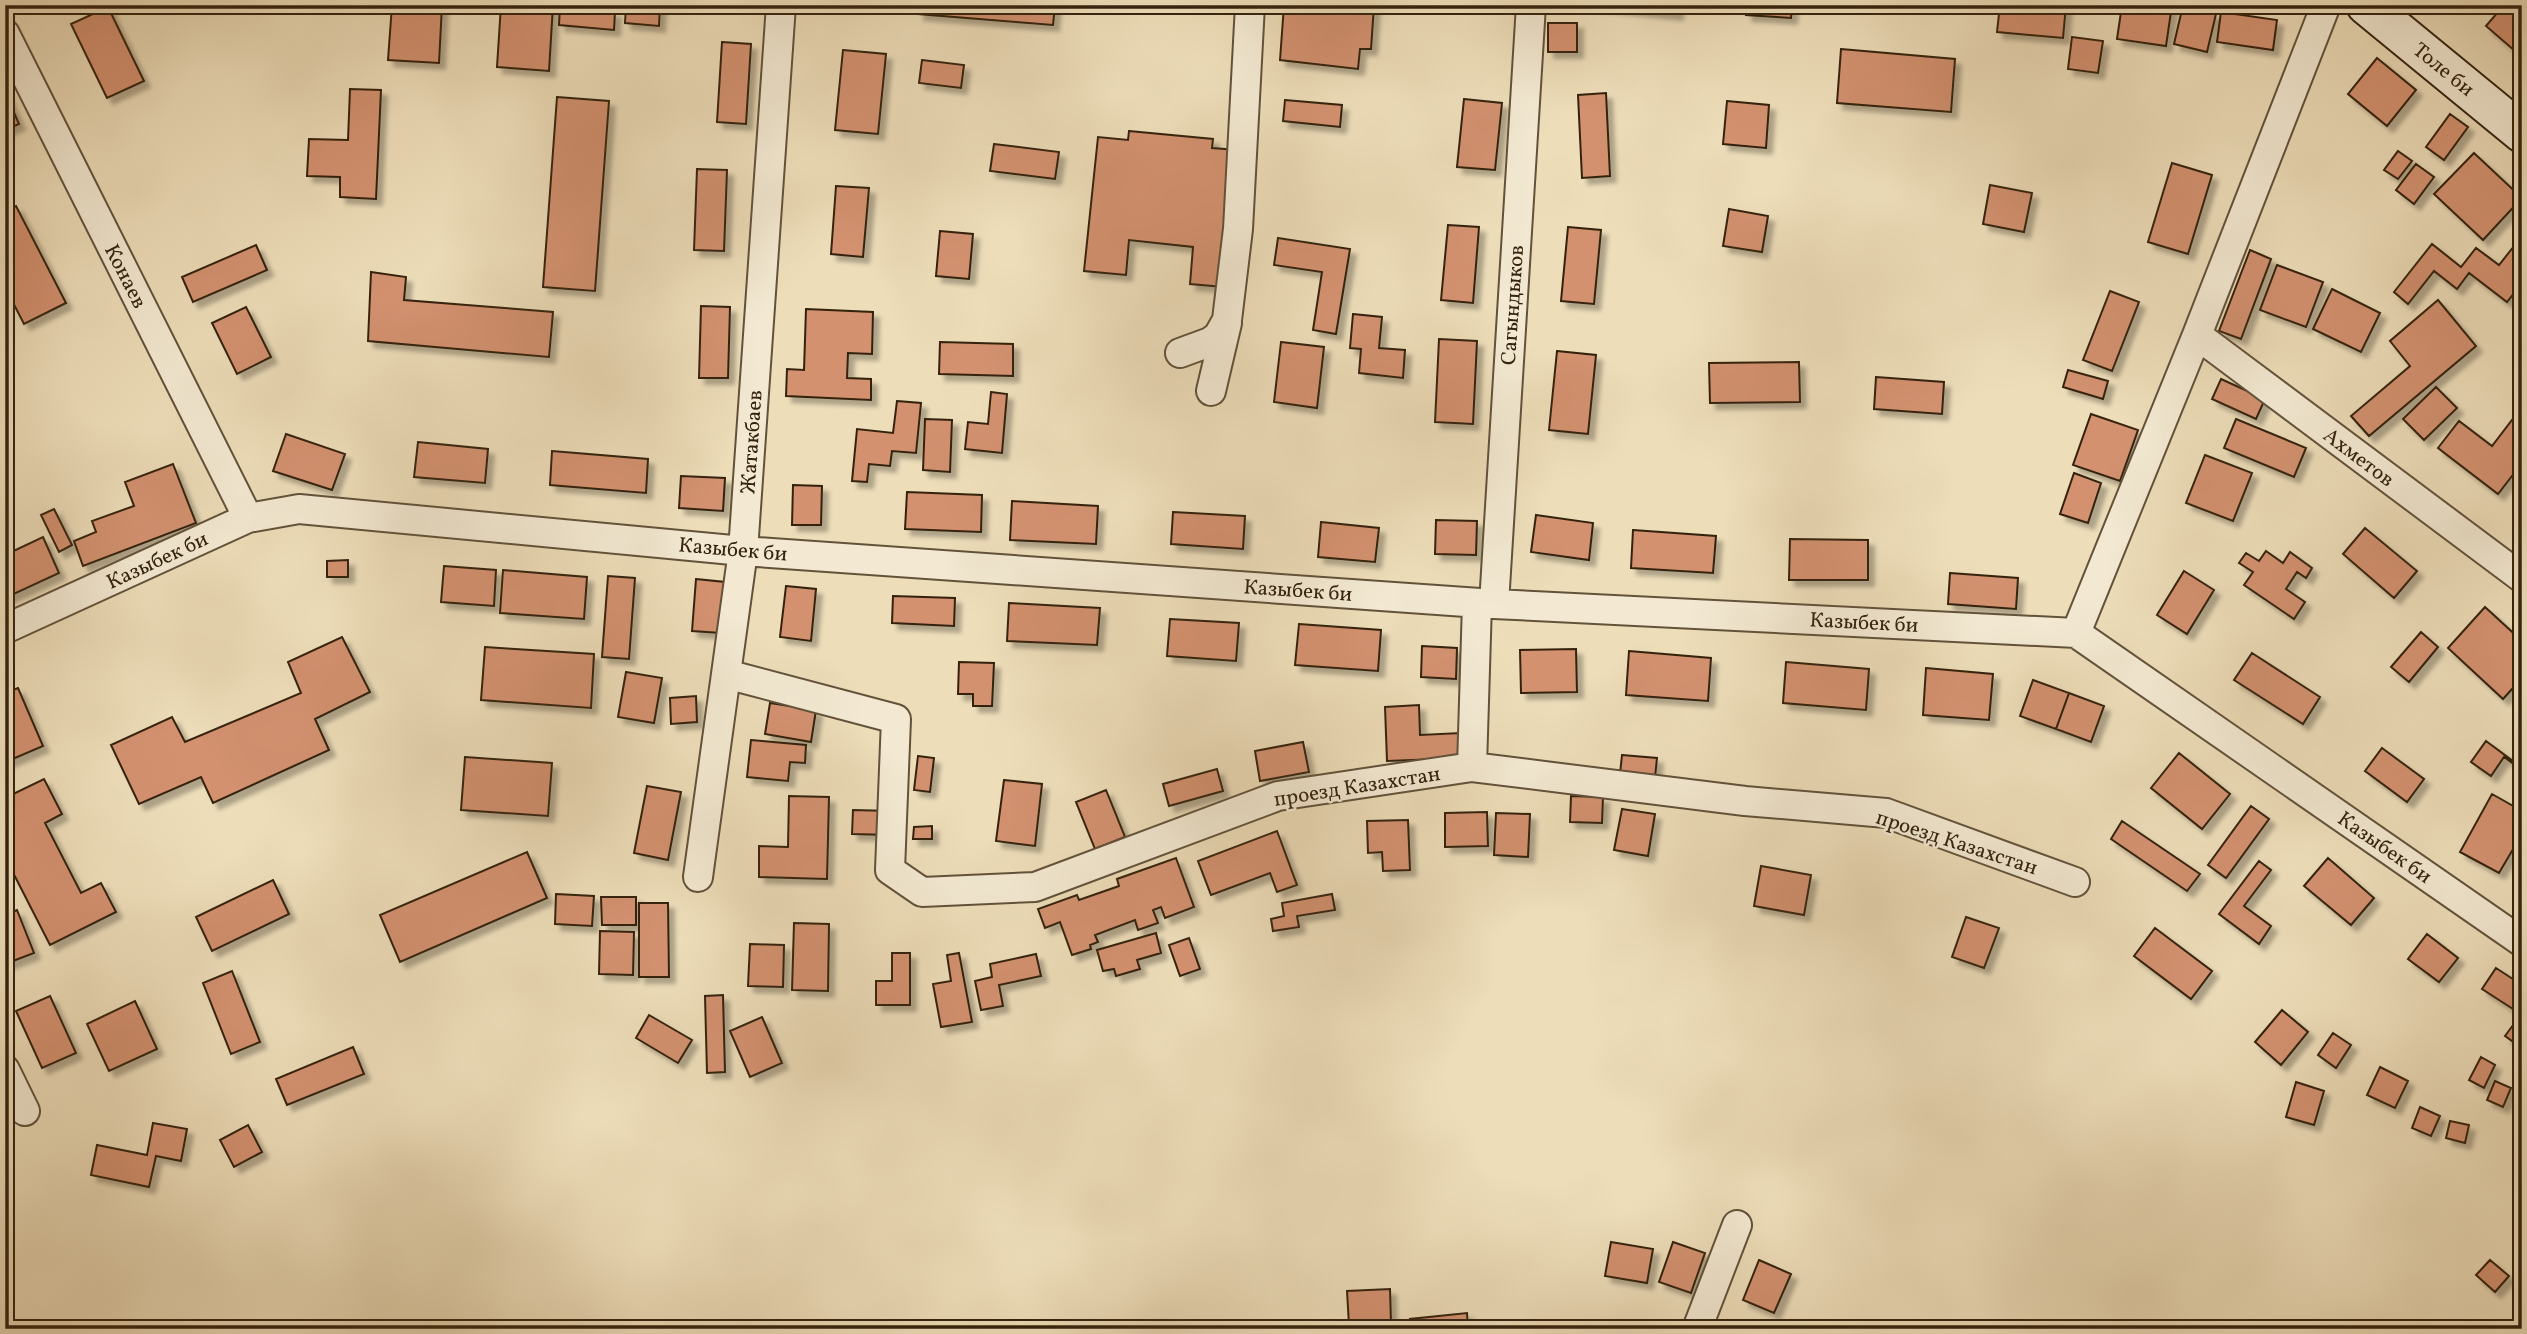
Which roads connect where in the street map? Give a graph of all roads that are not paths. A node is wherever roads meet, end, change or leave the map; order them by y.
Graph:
1 (781, 5) edge
2 (1251, 5) edge
3 (1531, 5) edge
4 (2326, 5) edge
5 (2366, 5) edge
6 (5, 34) edge
7 (2522, 133) edge
8 (1227, 320) junction
9 (2197, 335) junction
10 (1180, 353) dead end
11 (1211, 391) dead end
12 (247, 518) junction
13 (743, 551) junction
14 (2522, 578) edge
15 (1485, 603) junction
16 (5, 629) edge
17 (2076, 633) junction
18 (726, 674) junction
19 (1472, 767) junction
20 (698, 877) dead end
21 (2075, 882) dead end
22 (2522, 942) edge
23 (5, 1070) edge
24 (25, 1111) dead end
25 (1737, 1225) dead end
26 (1697, 1329) edge

1 - 13 street, Жатакбаев
2 - 8 street
3 - 15 street, Сагындыков
4 - 9 street
5 - 7 main road, Толе би
6 - 12 street, Конаев
8 - 10 street
8 - 11 street
9 - 14 street, Ахметов
9 - 17 street
12 - 13 street, Казыбек би
12 - 16 street, Казыбек би
13 - 15 street, Казыбек би
13 - 18 street, Жатакбаев
15 - 17 street, Казыбек би
15 - 19 street, Сагындыков
17 - 22 street, Казыбек би
18 - 19 street, проезд Казахстан
18 - 20 street, Жатакбаев
19 - 21 street, проезд Казахстан
23 - 24 street
25 - 26 street

